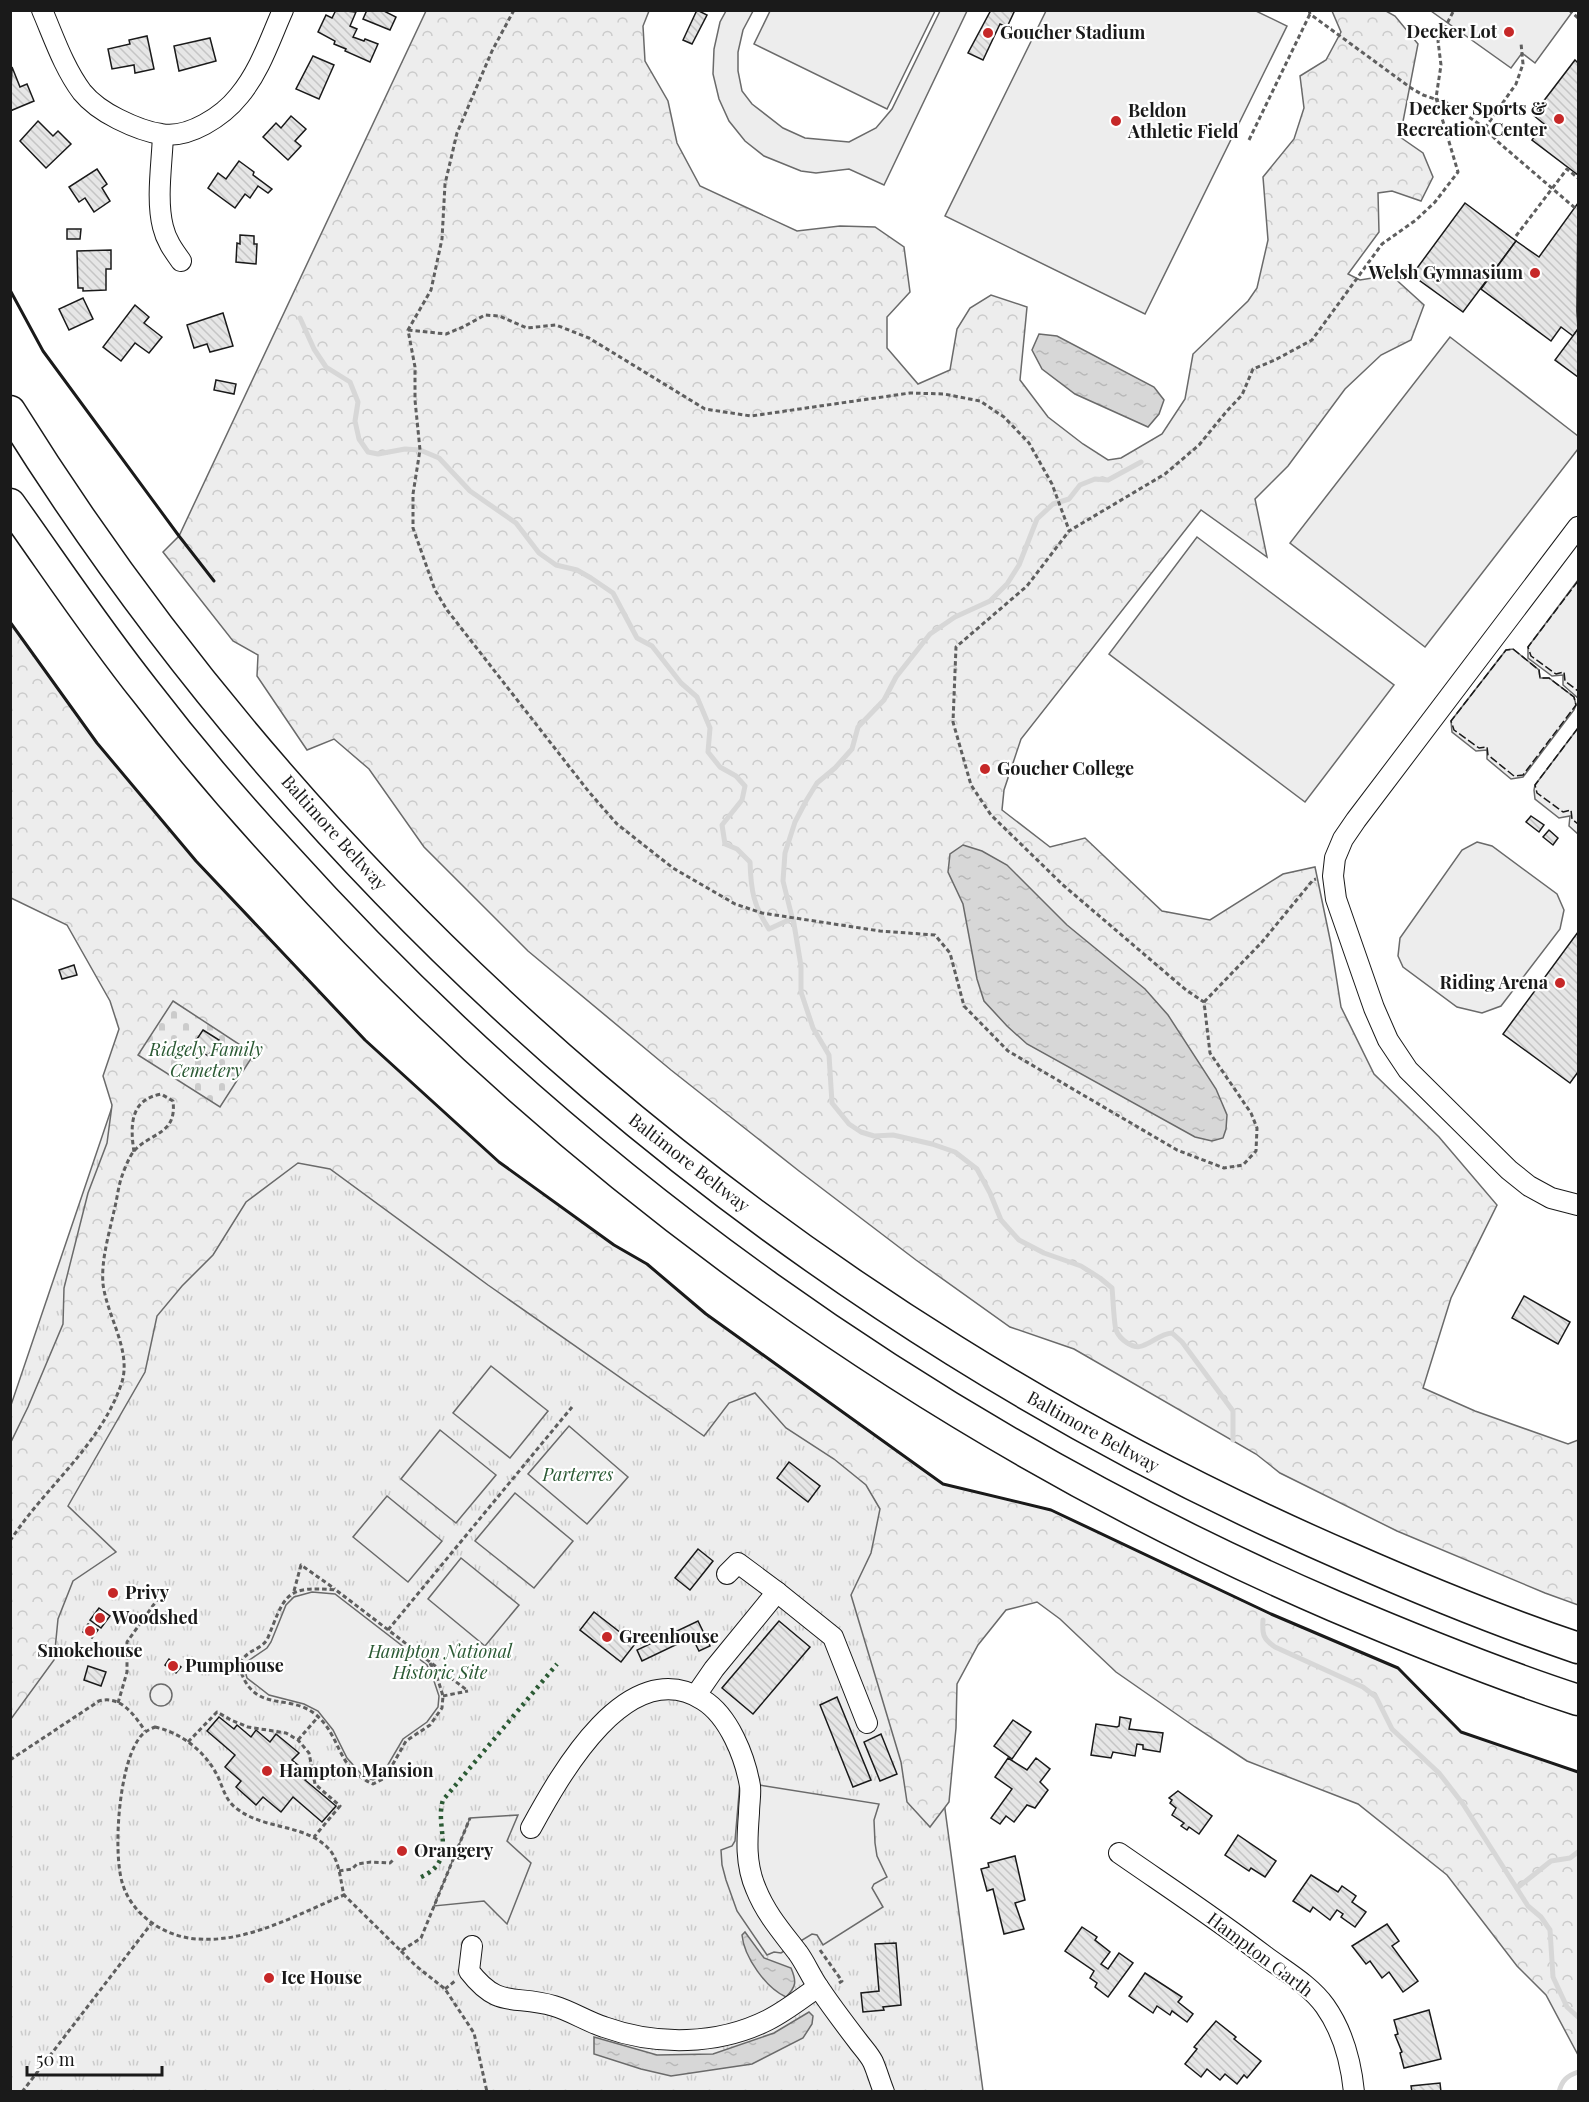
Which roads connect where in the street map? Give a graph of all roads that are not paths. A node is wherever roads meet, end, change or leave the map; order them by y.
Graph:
1 (42, 10) edge
2 (283, 10) edge
3 (163, 135) junction
4 (181, 261) dead end
5 (10, 411) edge
6 (10, 504) edge
7 (1578, 527) edge
8 (1578, 1205) edge
9 (727, 1574) dead end
10 (777, 1592) junction
11 (1578, 1648) edge
12 (696, 1695) junction
13 (1578, 1700) edge
14 (867, 1724) dead end
15 (531, 1828) dead end
16 (1119, 1853) dead end
17 (472, 1946) dead end
18 (821, 1991) junction
19 (884, 2091) edge
20 (1354, 2091) edge

1 - 3 street
2 - 3 street
3 - 4 street
5 - 11 highway, Baltimore Beltway
6 - 13 highway
7 - 8 street
9 - 10 street
10 - 12 street
10 - 14 street
12 - 15 street
12 - 18 street
16 - 20 street, Hampton Garth
17 - 18 street
18 - 19 street

